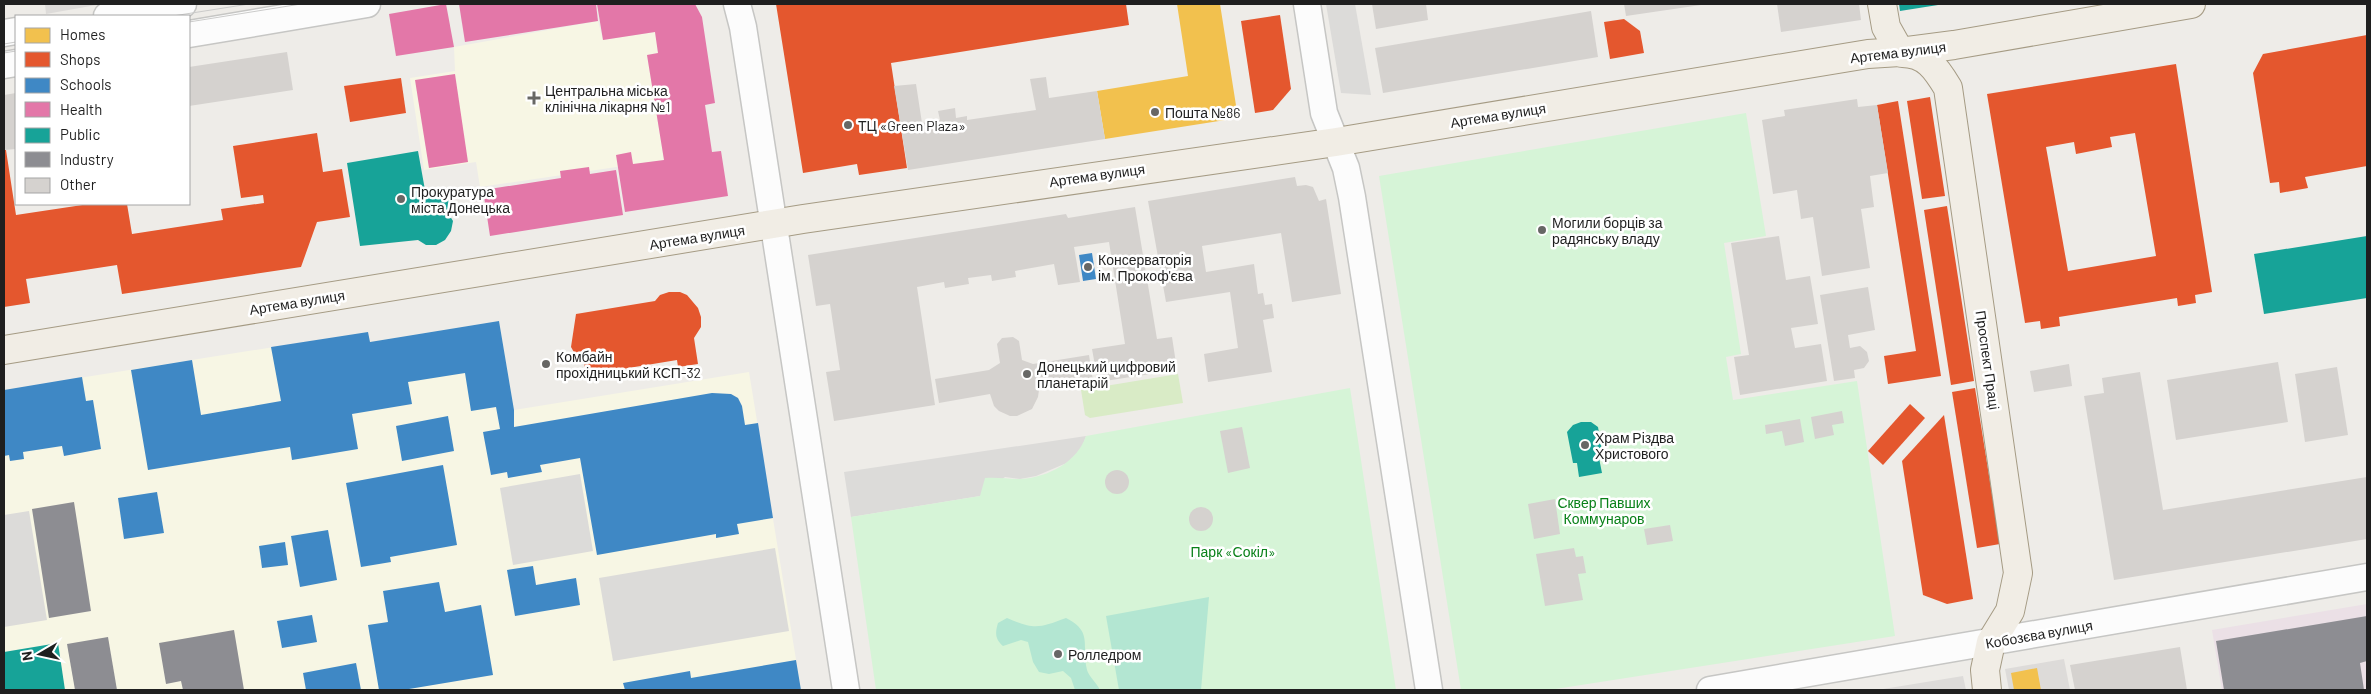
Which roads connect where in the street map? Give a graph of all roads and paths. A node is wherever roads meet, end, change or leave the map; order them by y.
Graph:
1 (183, 4) edge
2 (366, 4) edge
3 (737, 4) edge
4 (1307, 4) edge
5 (1882, 4) edge
6 (2191, 4) edge
7 (113, 15) edge
8 (190, 34) edge
9 (1900, 52) junction
10 (1336, 142) junction
11 (775, 224) junction
12 (4, 350) edge
13 (2367, 577) edge
14 (1991, 642) junction
15 (846, 690) edge
16 (1429, 690) edge
17 (1710, 690) edge
18 (1987, 690) edge

1 - 7 street
2 - 8 street
3 - 11 street
4 - 10 street
5 - 9 main road
6 - 9 main road, Артема вулиця
9 - 10 main road, Артема вулиця
9 - 14 main road, Проспект Праці
10 - 11 main road, Артема вулиця
10 - 16 street
11 - 12 main road, Артема вулиця
11 - 15 street
13 - 14 street, Кобозєва вулиця
14 - 17 street, Кобозєва вулиця
14 - 18 main road, Проспект Праці

